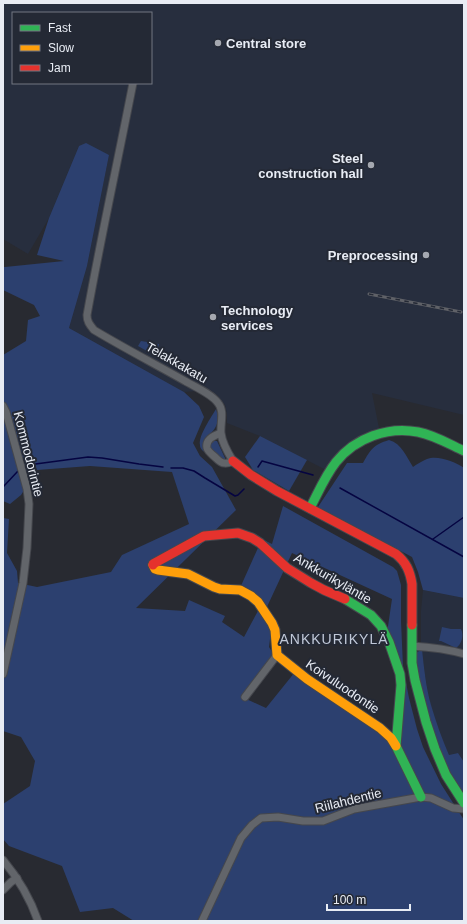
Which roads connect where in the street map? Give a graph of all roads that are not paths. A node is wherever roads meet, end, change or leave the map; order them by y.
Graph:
1 (133, 84) edge
2 (3, 406) edge
3 (221, 433) junction
4 (464, 451) edge
5 (233, 461) junction
6 (310, 508) junction
7 (412, 646) junction
8 (464, 654) edge
9 (277, 655) junction
10 (3, 674) edge
11 (245, 697) dead end
12 (396, 746) junction
13 (420, 797) junction
14 (464, 803) edge
15 (464, 809) edge
16 (3, 860) edge
17 (17, 878) junction
18 (3, 890) edge
19 (38, 921) edge
20 (202, 921) edge

1 - 3 street, Telakkakatu
2 - 10 street, Kommodorintie
3 - 5 street, Telakkakatu
3 - 5 street
4 - 6 street
5 - 6 street, Telakkakatu
6 - 7 street, Telakkakatu
7 - 8 street
7 - 14 street, Telakkakatu
9 - 11 street
9 - 12 street, Koivuluodontie
9 - 12 street, Ankkurikyläntie
12 - 13 street, Ankkurikyläntie
13 - 15 street, Riilahdentie
13 - 20 street, Riilahdentie
16 - 17 street
17 - 18 street
17 - 19 street

